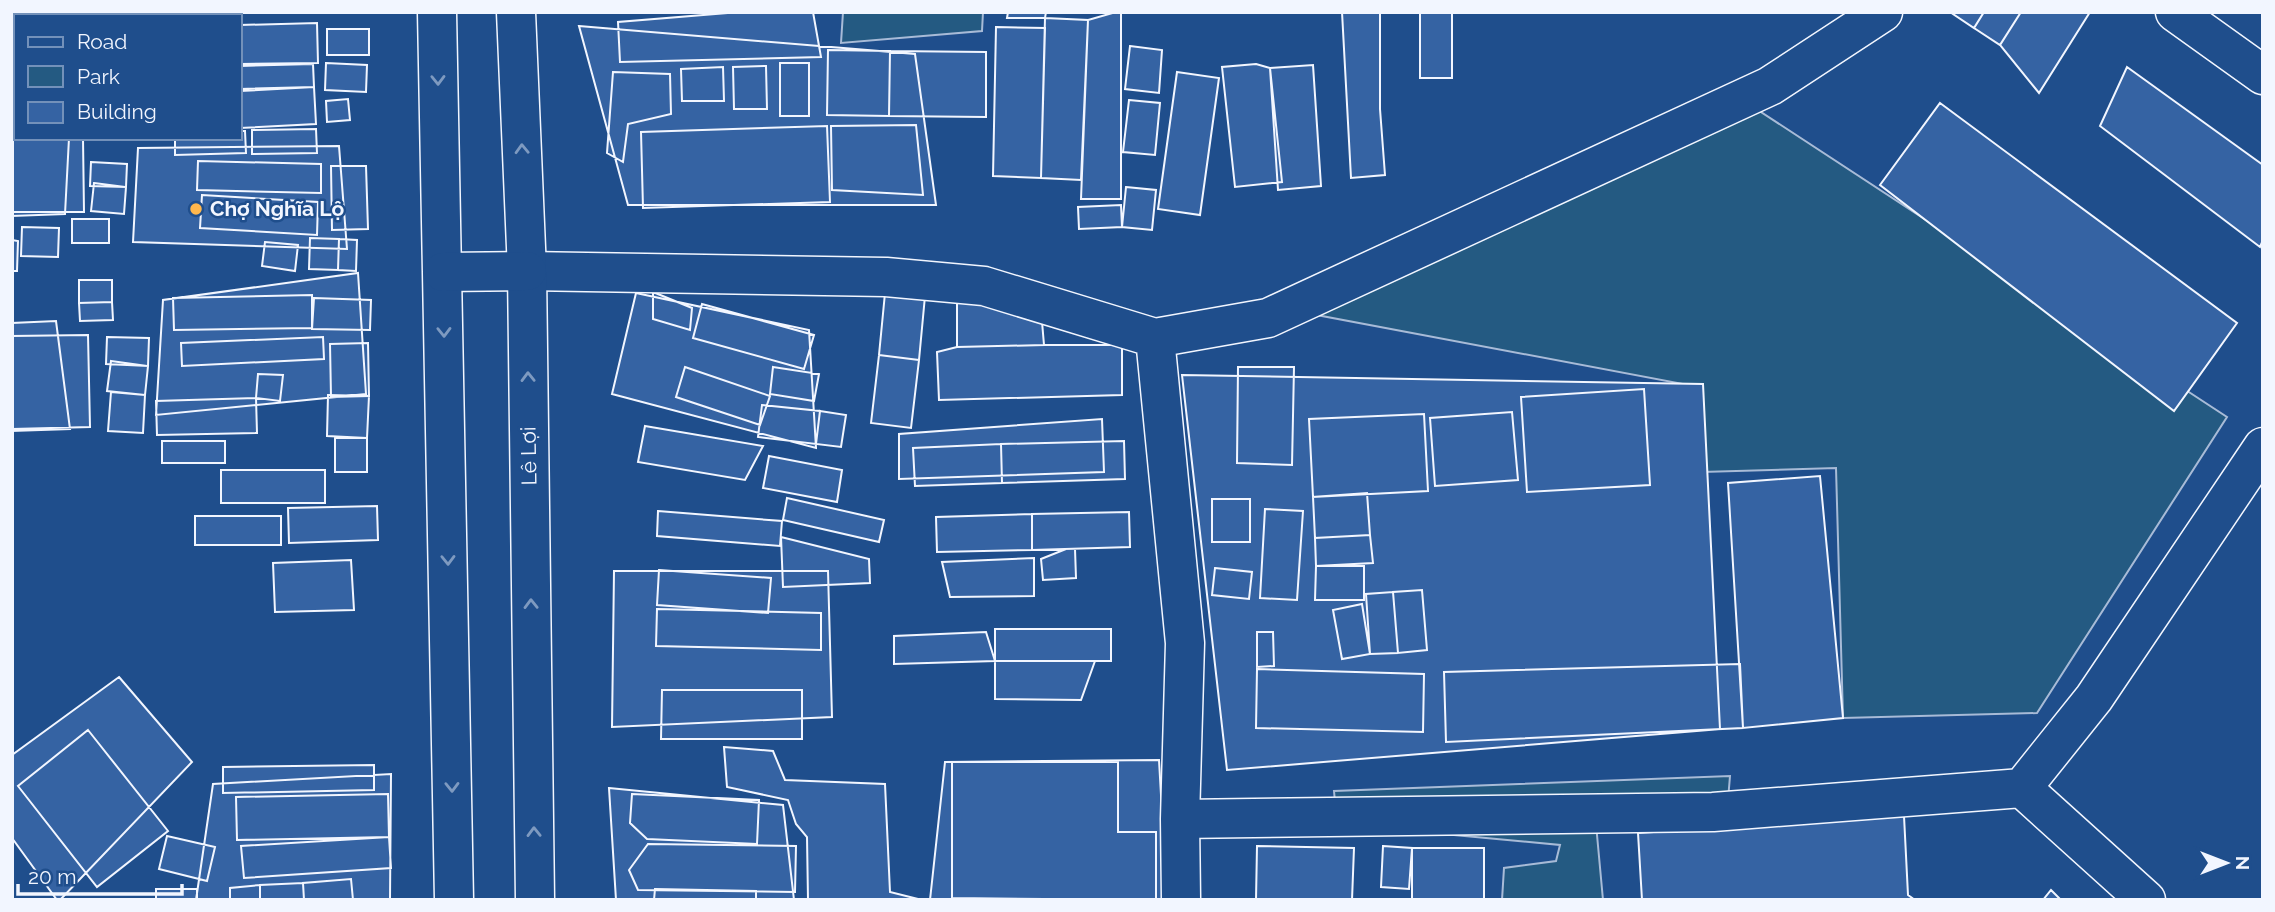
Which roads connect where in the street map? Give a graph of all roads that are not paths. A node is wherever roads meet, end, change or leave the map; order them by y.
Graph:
1 (437, 12) edge
2 (516, 12) edge
3 (1883, 12) edge
4 (2175, 12) edge
5 (2263, 75) edge
6 (527, 271) junction
7 (443, 272) junction
8 (1155, 338) junction
9 (2263, 447) edge
10 (2022, 788) junction
11 (1180, 819) junction
12 (454, 900) edge
13 (535, 900) edge
14 (1181, 900) edge
15 (2146, 900) edge

1 -> 7 street
6 -> 2 street, Lê Lợi
3 - 8 street
4 - 5 street
6 - 7 street
6 - 8 street
13 -> 6 street, Lê Lợi
7 -> 12 street
8 - 11 street
9 - 10 street
10 - 11 street
10 - 15 street
11 - 14 street

